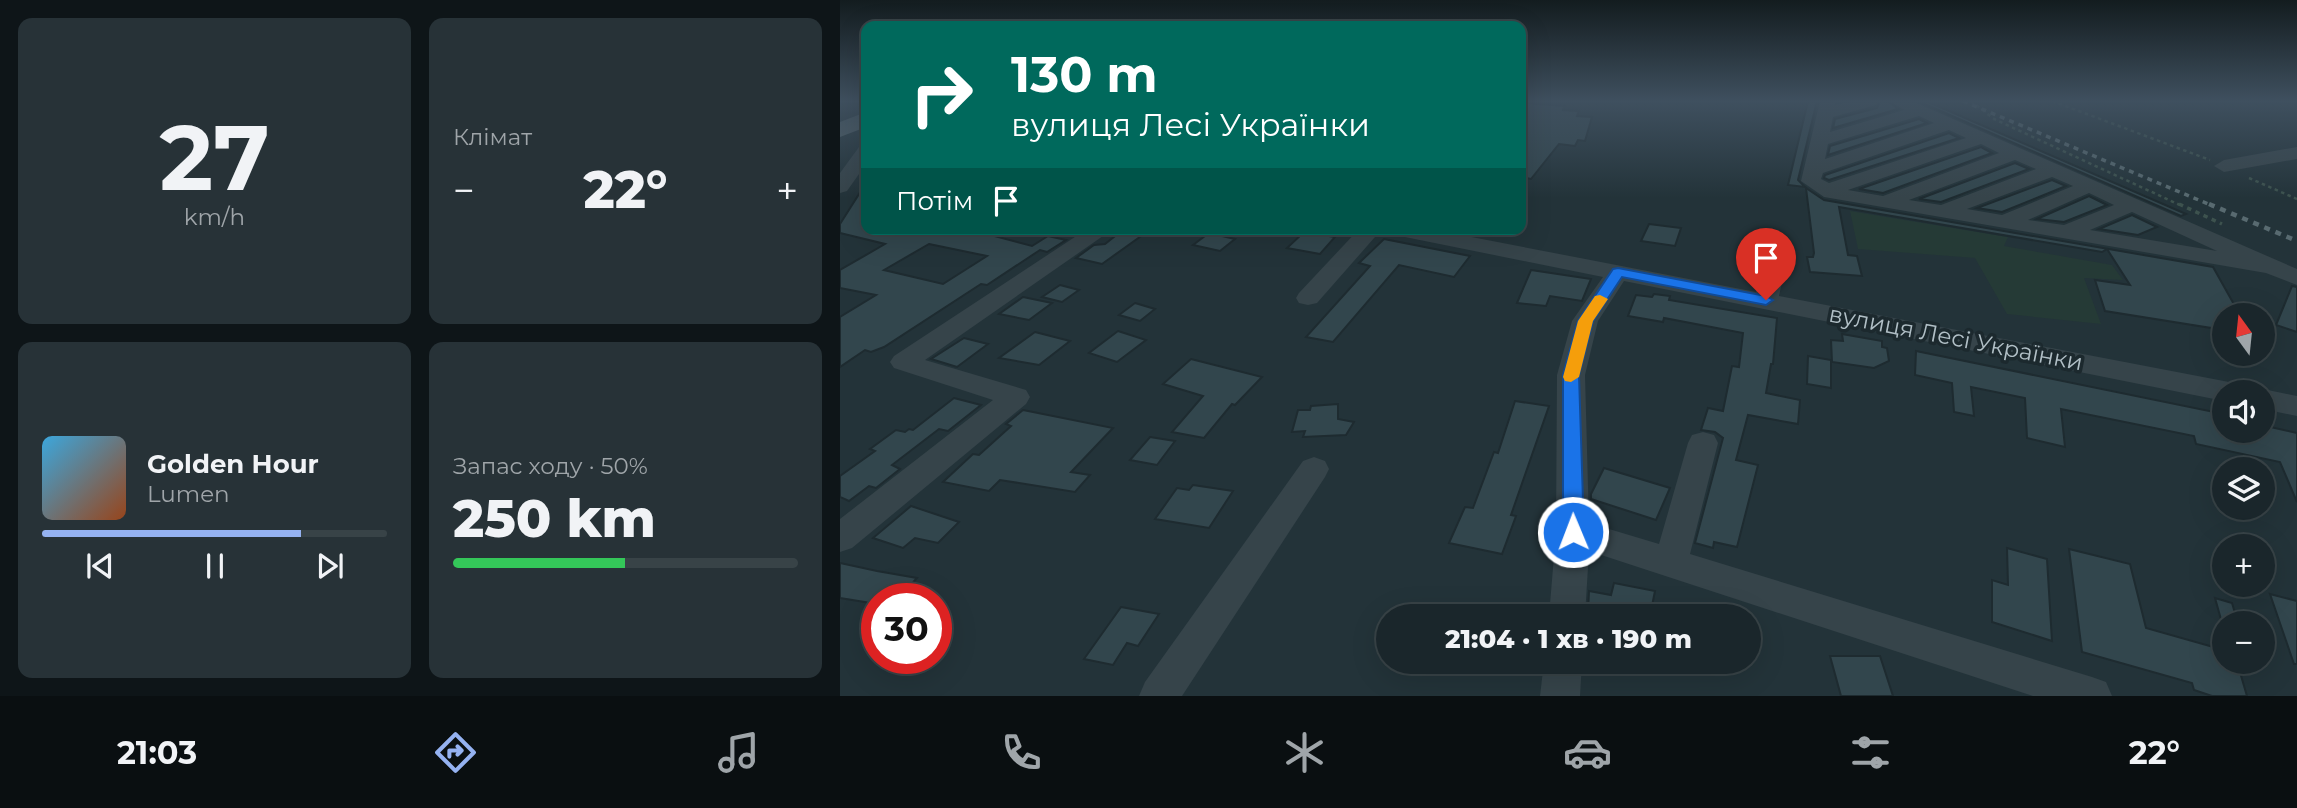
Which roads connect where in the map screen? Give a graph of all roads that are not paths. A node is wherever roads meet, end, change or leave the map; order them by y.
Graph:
1 (859, 133) edge
2 (1822, 133) edge
3 (1843, 133) edge
4 (1921, 133) edge
5 (1972, 133) edge
6 (1982, 138) junction
7 (1821, 140) junction
8 (2015, 153) junction
9 (2297, 153) edge
10 (2224, 166) road end
11 (1814, 169) junction
12 (2052, 170) junction
13 (2089, 186) junction
14 (840, 187) edge
15 (1827, 191) junction
16 (1884, 202) junction
17 (2131, 205) junction
18 (1943, 212) junction
19 (2004, 222) junction
20 (2182, 228) junction
21 (2067, 232) junction
22 (1093, 235) edge
23 (1366, 235) edge
24 (1426, 235) edge
25 (1779, 246) dead end
26 (2146, 246) junction
27 (2267, 266) junction
28 (1618, 272) junction
29 (2297, 278) edge
30 (1308, 298) dead end
31 (1766, 300) junction
32 (2212, 389) edge
33 (2275, 401) edge
34 (2297, 405) edge
35 (1703, 443) dead end
36 (1314, 469) dead end
37 (1573, 532) junction
38 (840, 538) edge
39 (1671, 562) junction
40 (1568, 604) edge
41 (1562, 674) edge
42 (1159, 696) edge
43 (1560, 696) edge
44 (2092, 696) edge

1 - 14 street
2 - 7 street
3 - 7 street
4 - 11 street
5 - 6 street
6 - 8 street
6 - 15 street
7 - 11 street
8 - 12 street
8 - 16 street
9 - 10 street
11 - 15 street
12 - 13 street
12 - 18 street
13 - 17 street
13 - 19 street
15 - 16 street
16 - 18 street
17 - 20 street
17 - 21 street
18 - 19 street
19 - 21 street
20 - 26 street
20 - 27 street
21 - 26 street
22 - 38 street
23 - 30 street
24 - 28 street, вулиця Лесі Українки
25 - 31 street
26 - 27 street
27 - 29 street
28 - 31 street, вулиця Лесі Українки
28 - 37 street
31 - 32 street, вулиця Лесі Українки
33 - 34 street
35 - 39 street
36 - 42 street
37 - 39 street
37 - 40 street
39 - 44 street
41 - 43 street

